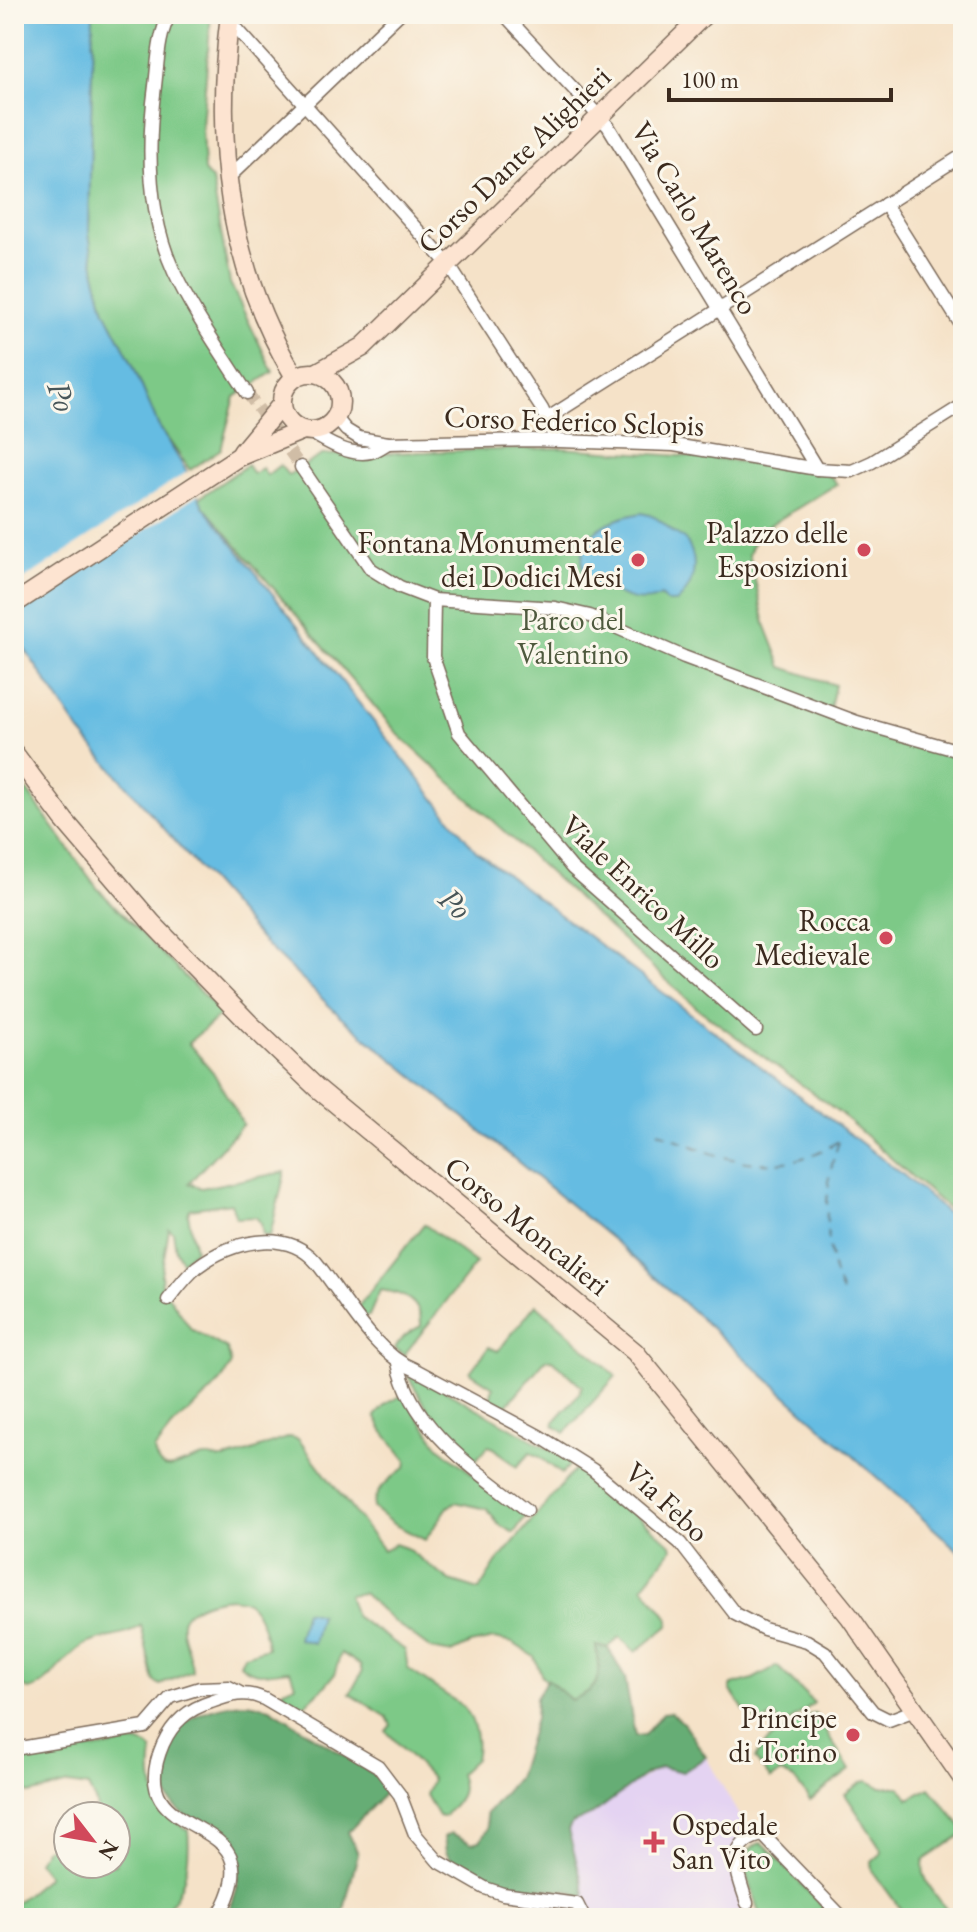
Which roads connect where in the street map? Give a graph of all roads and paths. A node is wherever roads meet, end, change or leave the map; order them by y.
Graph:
1 (170, 14) edge
2 (399, 14) edge
3 (504, 14) edge
4 (705, 14) edge
5 (228, 16) edge
6 (305, 104) junction
7 (600, 116) junction
8 (963, 155) edge
9 (227, 179) junction
10 (885, 204) junction
11 (448, 264) junction
12 (720, 309) junction
13 (963, 328) edge
14 (363, 347) junction
15 (316, 373) junction
16 (295, 377) junction
17 (338, 391) junction
18 (247, 393) tunnel mouth
19 (281, 405) junction
20 (963, 405) edge
21 (336, 418) junction
22 (548, 418) junction
23 (306, 432) junction
24 (556, 440) junction
25 (388, 443) junction
26 (238, 457) junction
27 (301, 467) tunnel mouth
28 (817, 469) junction
29 (434, 600) junction
30 (14, 604) edge
31 (963, 752) edge
32 (14, 753) edge
33 (756, 1030) dead end
34 (168, 1300) dead end
35 (398, 1363) junction
36 (527, 1510) dead end
37 (240, 1693) junction
38 (915, 1710) junction
39 (14, 1749) edge
40 (963, 1779) edge
41 (747, 1903) dead end
42 (216, 1918) edge
43 (584, 1918) edge
44 (843, 1918) edge

1 - 18 street
2 - 6 street
3 - 7 street, Via Carlo Marenco
4 - 7 street, Corso Dante Alighieri
5 - 6 street
5 - 9 street
6 - 9 street
6 - 11 street
7 - 11 street, Corso Dante Alighieri
7 - 12 street, Via Carlo Marenco
8 - 10 street
9 - 16 street
10 - 12 street
10 - 13 street
11 - 14 street, Corso Dante Alighieri
11 - 22 street
12 - 22 street
12 - 28 street, Via Carlo Marenco
14 - 15 street, Corso Dante Alighieri
14 - 17 street, Corso Dante Alighieri
15 - 16 street
15 - 17 street
16 - 19 street
17 - 21 street
19 - 23 street
19 - 26 street
20 - 28 street, Corso Federico Sclopis
21 - 23 street
21 - 25 street, Corso Federico Sclopis
22 - 24 street
23 - 25 street, Corso Federico Sclopis
23 - 26 street
24 - 25 street, Corso Federico Sclopis
24 - 28 street, Corso Federico Sclopis
26 - 30 street
27 - 29 street
29 - 31 street
29 - 33 street, Viale Enrico Millo
32 - 38 street, Corso Moncalieri
34 - 35 street, Via Febo
35 - 36 street, Via Febo
35 - 38 street, Via Febo
37 - 39 street
37 - 42 street
37 - 43 street
38 - 40 street, Corso Moncalieri
41 - 44 street

